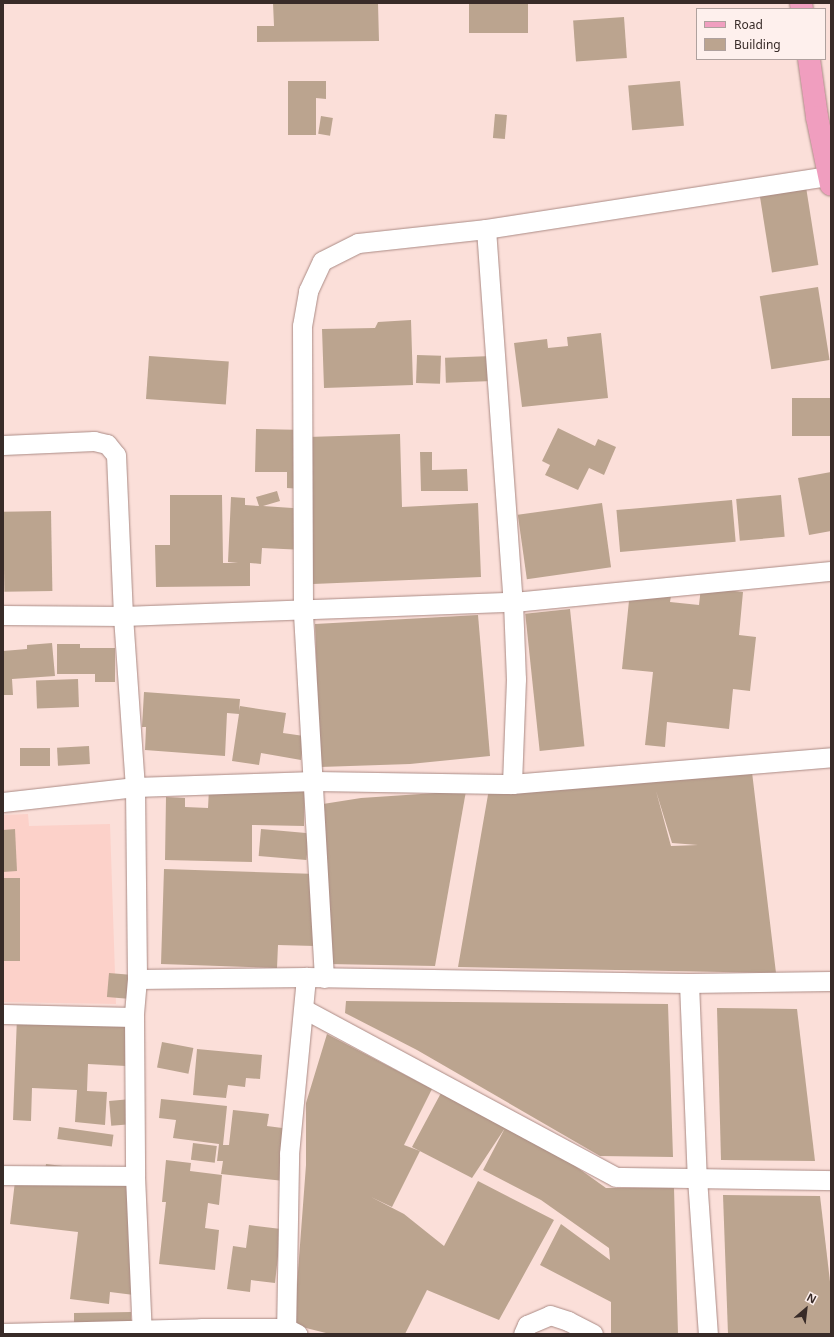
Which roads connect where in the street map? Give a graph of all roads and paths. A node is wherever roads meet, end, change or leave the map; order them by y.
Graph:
1 (809, 60) edge
2 (830, 181) edge
3 (486, 229) junction
4 (3, 445) edge
5 (831, 570) edge
6 (513, 602) junction
7 (303, 610) junction
8 (3, 615) edge
9 (123, 616) junction
10 (831, 757) edge
11 (314, 781) junction
12 (512, 784) junction
13 (135, 788) junction
14 (3, 802) edge
15 (315, 977) junction
16 (137, 979) junction
17 (831, 981) edge
18 (689, 983) junction
19 (304, 1009) junction
20 (3, 1014) edge
21 (134, 1017) junction
22 (3, 1176) edge
23 (135, 1176) junction
24 (697, 1178) junction
25 (831, 1180) edge
26 (142, 1331) edge
27 (291, 1332) edge
28 (3, 1333) edge
29 (523, 1334) edge
30 (593, 1334) edge
31 (708, 1334) edge

1 - 2 main road
2 - 3 street
3 - 6 street
3 - 7 street
4 - 9 street
5 - 6 street
6 - 7 street
6 - 12 street
7 - 9 street
7 - 11 street
8 - 9 street
9 - 13 street
10 - 12 street
11 - 12 street
11 - 13 street
11 - 15 street
13 - 14 street
13 - 16 street
15 - 16 street
15 - 18 street
15 - 19 street
16 - 21 street
17 - 18 street
18 - 24 street
19 - 24 street
19 - 27 street
20 - 21 street
21 - 23 street
22 - 23 street
23 - 26 street
24 - 25 street
24 - 31 street
26 - 27 street
26 - 28 street
29 - 30 street

